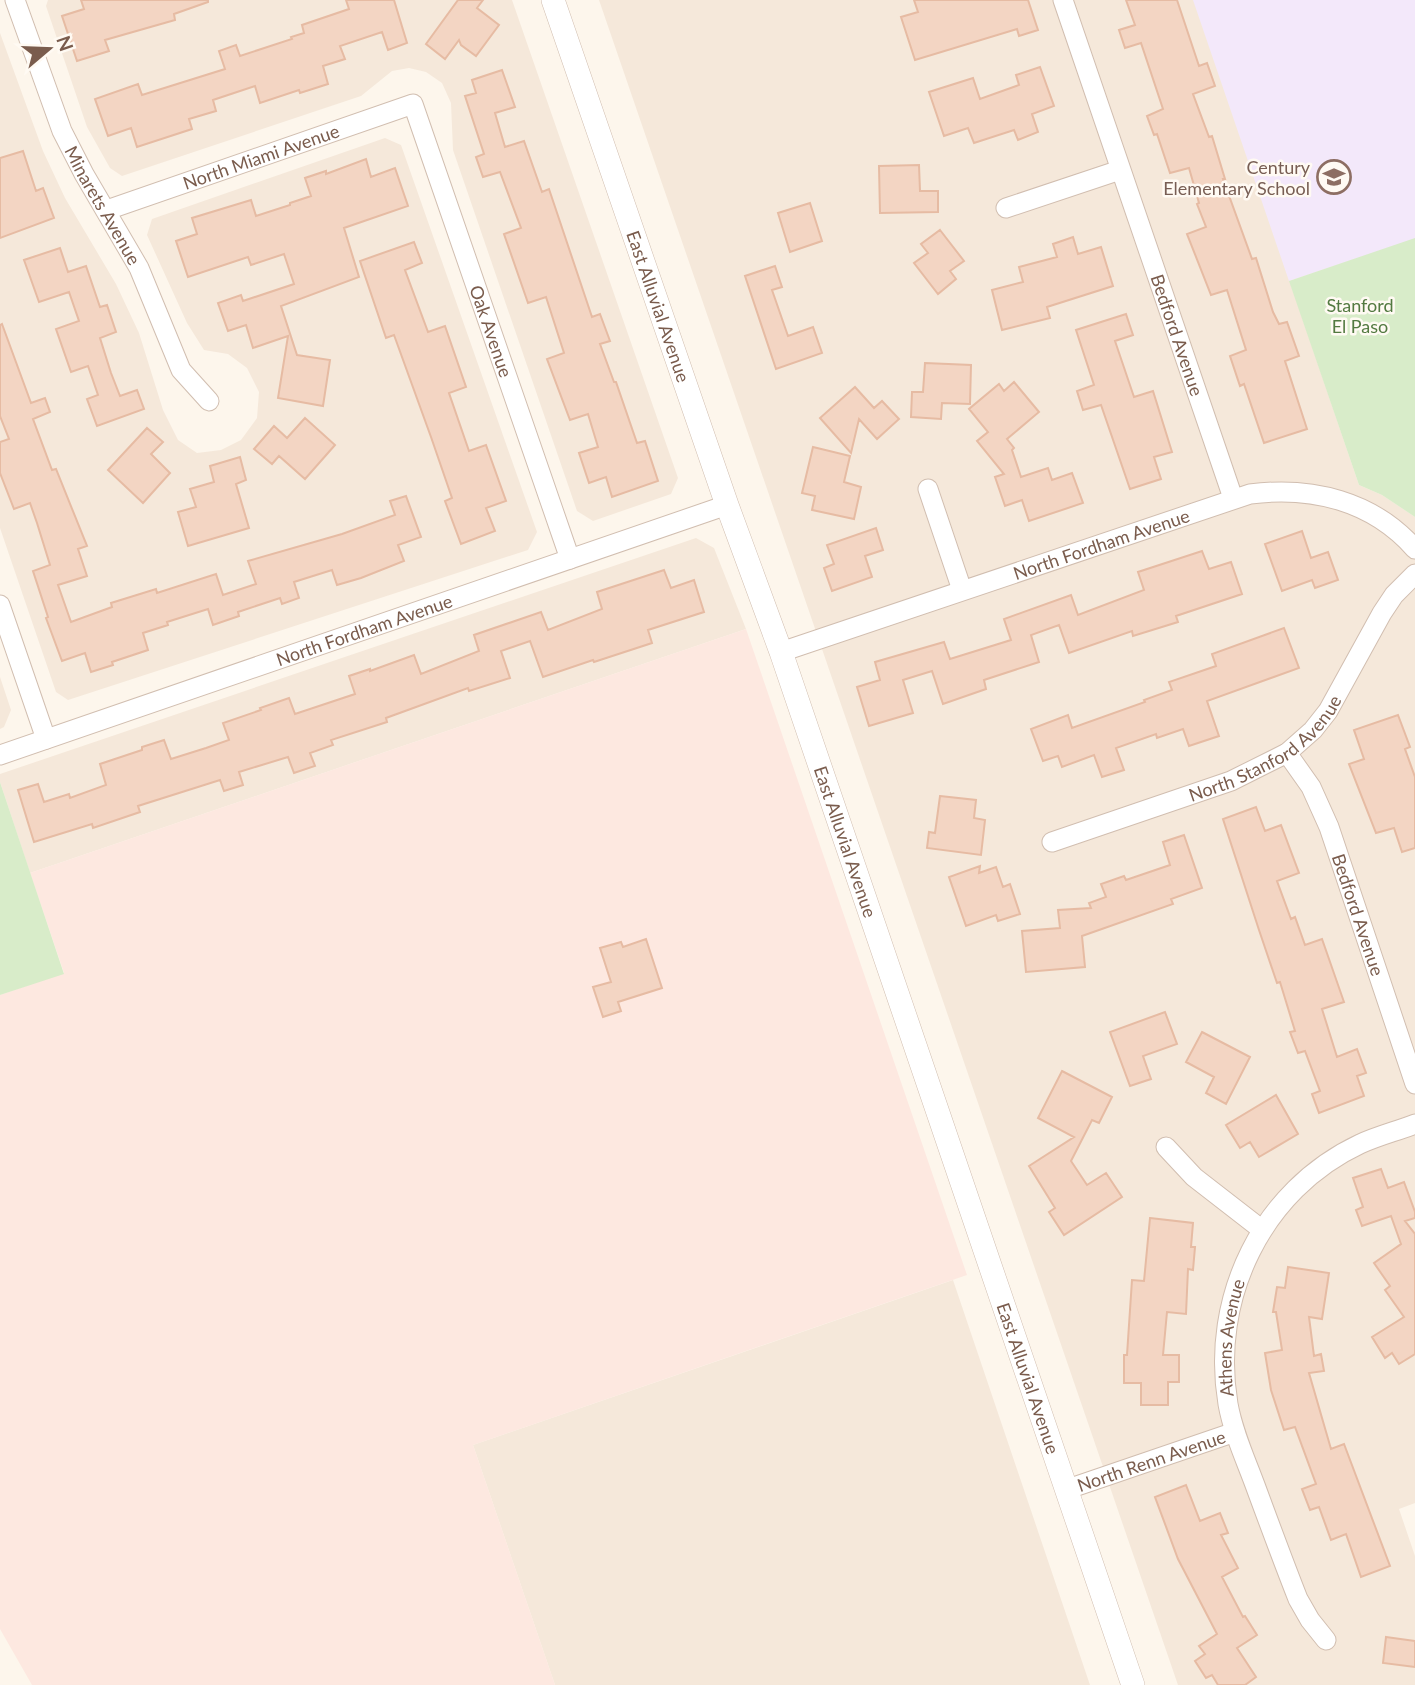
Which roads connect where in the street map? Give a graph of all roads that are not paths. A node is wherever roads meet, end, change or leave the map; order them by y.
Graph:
1 (15, 0) edge
2 (553, 0) edge
3 (1063, 0) edge
4 (413, 104) joint
5 (1120, 170) junction
6 (1006, 208) dead end
7 (107, 210) junction
8 (209, 401) dead end
9 (928, 489) dead end
10 (1233, 498) junction
11 (727, 505) junction
12 (1415, 549) edge
13 (570, 559) junction
14 (1415, 574) edge
15 (962, 590) junction
16 (0, 605) edge
17 (781, 652) junction
18 (46, 739) junction
19 (1287, 753) junction
20 (0, 755) edge
21 (1052, 842) dead end
22 (1415, 1084) edge
23 (1415, 1124) edge
24 (1166, 1147) dead end
25 (1261, 1229) junction
26 (1235, 1432) junction
27 (1068, 1489) junction
28 (1326, 1640) dead end
29 (1133, 1685) edge

1 - 7 street, Minarets Avenue
2 - 11 street, East Alluvial Avenue
3 - 5 street, Bedford Avenue
4 - 7 street, North Miami Avenue
4 - 13 street, Oak Avenue
5 - 6 street
5 - 10 street, Bedford Avenue
7 - 8 street, Minarets Avenue
9 - 15 street
10 - 12 street, North Fordham Avenue
10 - 15 street, North Fordham Avenue
11 - 13 street, North Fordham Avenue
11 - 17 street, East Alluvial Avenue
13 - 18 street, North Fordham Avenue
14 - 19 street, North Stanford Avenue
15 - 17 street, North Fordham Avenue
16 - 18 street
17 - 27 street, East Alluvial Avenue
18 - 20 street, North Fordham Avenue
19 - 21 street, North Stanford Avenue
19 - 22 street, Bedford Avenue
23 - 25 street, Athens Avenue
24 - 25 street
25 - 26 street, Athens Avenue
26 - 27 street, North Renn Avenue
26 - 28 street, Athens Avenue
27 - 29 street, East Alluvial Avenue

